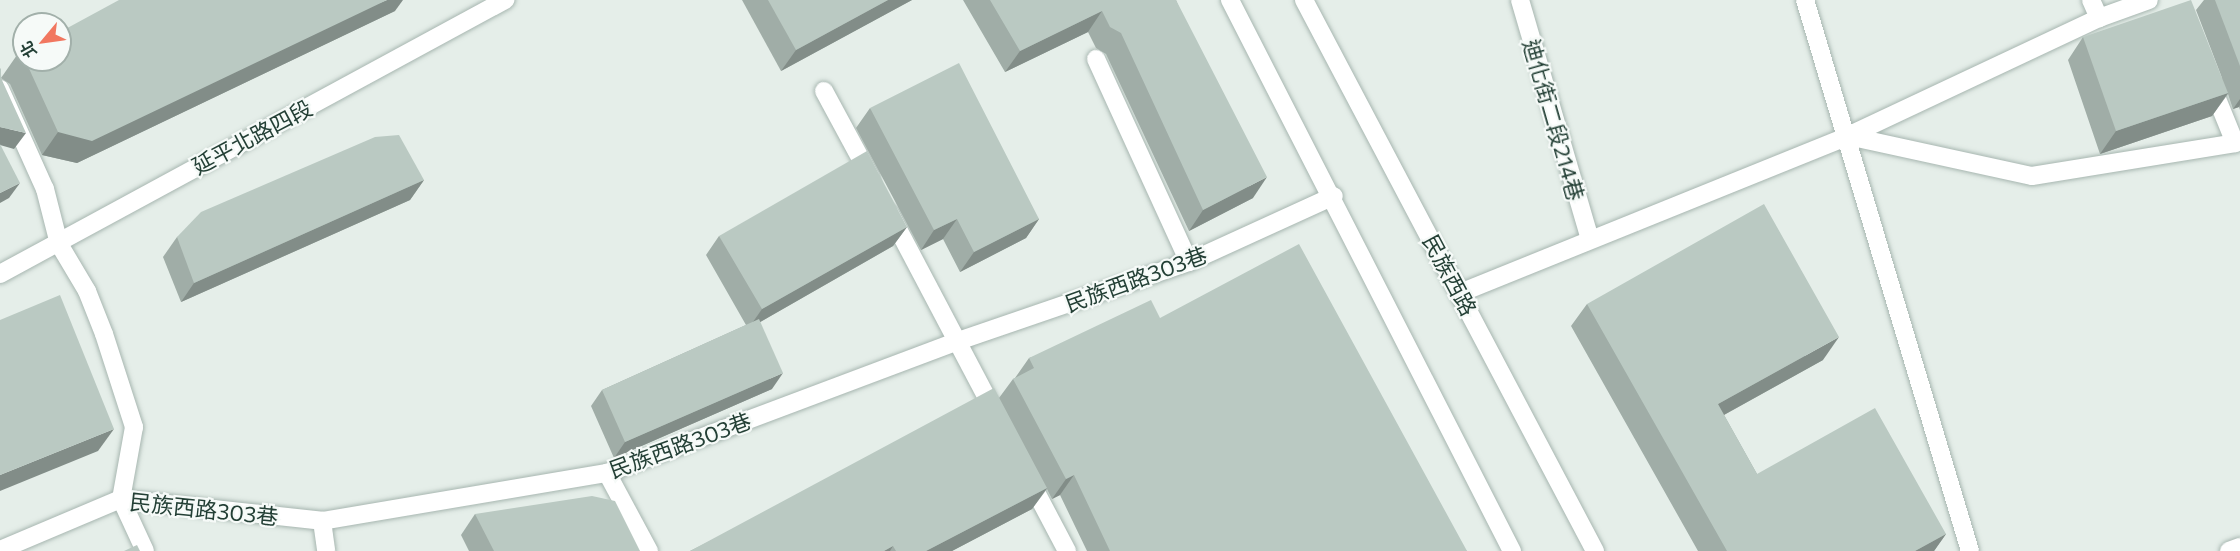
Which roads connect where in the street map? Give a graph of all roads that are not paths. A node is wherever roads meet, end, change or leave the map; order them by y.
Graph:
1 (505, 0) edge
2 (1230, 0) edge
3 (1304, 0) edge
4 (1520, 0) edge
5 (1805, 0) edge
6 (2091, 0) edge
7 (2149, 0) edge
8 (2100, 18) junction
9 (1096, 59) dead end
10 (2204, 66) edge
11 (0, 89) edge
12 (824, 91) dead end
13 (1848, 136) junction
14 (1334, 196) junction
15 (1590, 239) junction
16 (59, 244) junction
17 (1189, 262) junction
18 (0, 274) edge
19 (1460, 293) junction
20 (958, 341) junction
21 (1007, 436) edge
22 (1018, 457) edge
23 (607, 473) junction
24 (121, 499) junction
25 (322, 521) junction
26 (2240, 547) edge
27 (0, 550) edge
28 (145, 551) edge
29 (326, 551) edge
30 (649, 551) edge
31 (1067, 551) edge
32 (1512, 551) edge
33 (1595, 551) edge
34 (1970, 551) edge
35 (2229, 551) edge

1 - 16 street, 延平北路四段
2 - 14 street
3 - 19 street, 民族西路
4 - 15 street, 迪化街二段214巷
5 - 13 street
6 - 8 street
7 - 8 street
8 - 13 street
9 - 17 street
10 - 13 street
11 - 16 street
12 - 20 street
13 - 15 street
13 - 34 street
14 - 17 street, 民族西路303巷
14 - 32 street
15 - 19 street
16 - 18 street, 延平北路四段
16 - 24 street
17 - 20 street, 民族西路303巷
19 - 33 street, 民族西路
20 - 21 street
20 - 23 street, 民族西路303巷
22 - 31 street
23 - 25 street, 民族西路303巷
23 - 30 street
24 - 25 street, 民族西路303巷
24 - 27 street, 民族西路303巷
24 - 28 street
25 - 29 street
26 - 35 street

